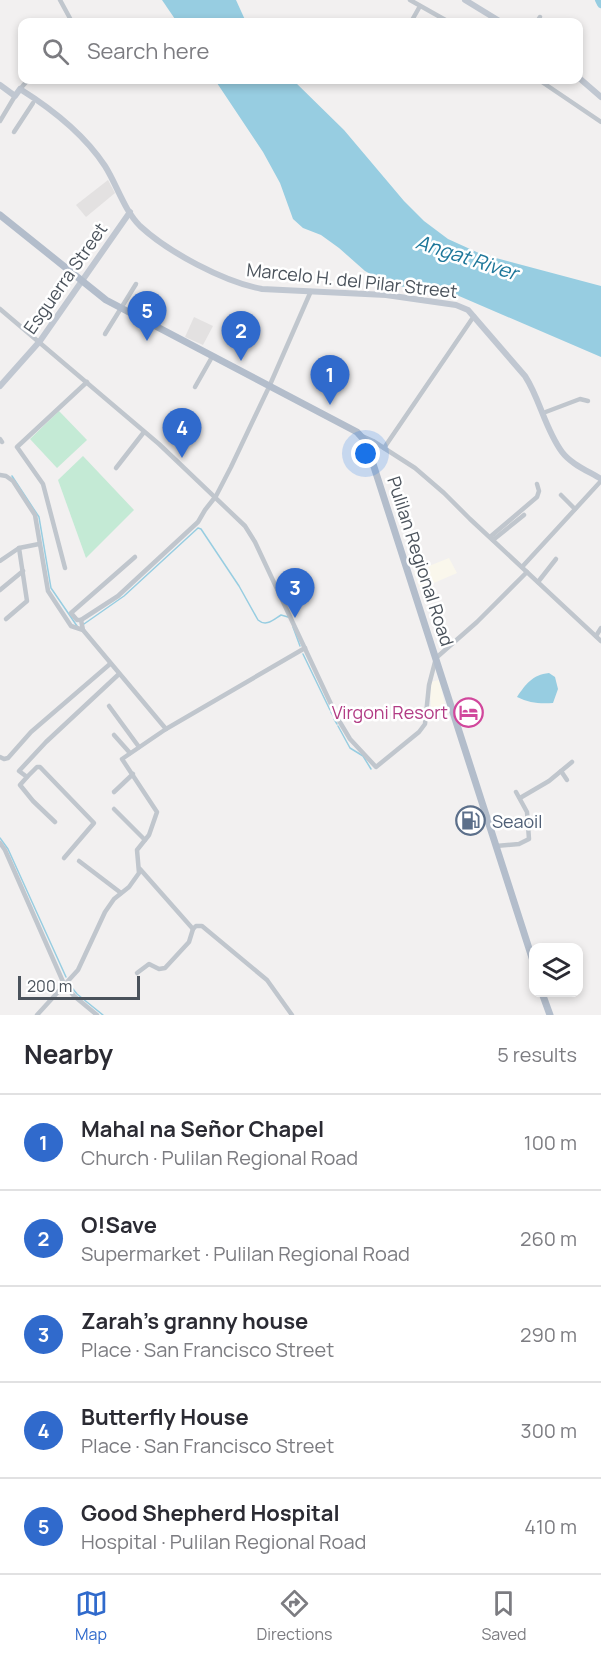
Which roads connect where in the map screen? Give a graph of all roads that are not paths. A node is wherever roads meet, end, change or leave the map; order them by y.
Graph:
1 (60, 0) edge
2 (410, 0) edge
3 (465, 0) edge
4 (420, 6) junction
5 (70, 18) edge
6 (413, 18) edge
7 (441, 18) edge
8 (494, 18) edge
9 (583, 81) edge
10 (24, 84) edge
11 (545, 84) edge
12 (0, 85) edge
13 (20, 89) junction
14 (15, 96) junction
15 (601, 97) edge
16 (35, 101) junction
17 (0, 121) edge
18 (601, 122) edge
19 (14, 132) dead end
20 (130, 212) junction
21 (0, 215) edge
22 (81, 282) junction
23 (136, 284) dead end
24 (311, 291) junction
25 (0, 309) edge
26 (121, 309) junction
27 (474, 316) junction
28 (105, 334) dead end
29 (40, 341) junction
30 (212, 357) junction
31 (87, 382) junction
32 (0, 386) edge
33 (195, 387) dead end
34 (269, 387) junction
35 (588, 401) dead end
36 (543, 413) junction
37 (144, 432) junction
38 (362, 436) junction
39 (384, 448) junction
40 (116, 468) dead end
41 (0, 475) edge
42 (601, 480) edge
43 (537, 484) dead end
44 (561, 495) dead end
45 (216, 496) junction
46 (575, 509) junction
47 (524, 514) dead end
48 (491, 538) junction
49 (39, 544) junction
50 (19, 548) junction
51 (135, 557) dead end
52 (556, 559) dead end
53 (0, 561) edge
54 (66, 568) dead end
55 (525, 570) junction
56 (23, 571) junction
57 (538, 582) junction
58 (0, 591) edge
59 (6, 619) dead end
60 (81, 620) junction
61 (601, 628) edge
62 (83, 630) junction
63 (596, 636) junction
64 (601, 641) edge
65 (305, 648) junction
66 (436, 658) junction
67 (110, 664) junction
68 (119, 674) junction
69 (109, 706) dead end
70 (166, 729) junction
71 (114, 735) dead end
72 (139, 747) junction
73 (130, 753) junction
74 (0, 757) edge
75 (572, 762) dead end
76 (561, 771) junction
77 (133, 774) junction
78 (27, 777) junction
79 (567, 780) dead end
80 (114, 792) dead end
81 (516, 792) dead end
82 (520, 798) junction
83 (114, 808) dead end
84 (55, 822) dead end
85 (145, 840) junction
86 (0, 843) edge
87 (496, 846) junction
88 (64, 858) dead end
89 (79, 861) dead end
90 (140, 869) junction
91 (122, 893) junction
92 (192, 929) junction
93 (529, 948) edge
94 (137, 973) dead end
95 (64, 984) junction
96 (543, 997) edge
97 (37, 1015) edge
98 (97, 1015) edge
99 (292, 1015) edge
100 (550, 1015) edge

1 - 5 street
2 - 4 street
3 - 8 street
4 - 6 street
4 - 7 street
9 - 15 street
10 - 13 street
11 - 18 street
12 - 14 street
13 - 14 street
13 - 16 street, Marcelo H. del Pilar Street
14 - 17 street
16 - 19 street
16 - 20 street, Marcelo H. del Pilar Street
20 - 22 street, Esguerra Street
20 - 24 street, Marcelo H. del Pilar Street
21 - 22 main road
22 - 26 main road
22 - 29 street, Esguerra Street
23 - 26 street
24 - 27 street, Marcelo H. del Pilar Street
24 - 34 street
25 - 29 street
26 - 28 street
26 - 30 main road
27 - 36 street, Marcelo H. del Pilar Street
27 - 39 street
29 - 31 street
29 - 32 street, Esguerra Street
30 - 33 street
30 - 34 main road
31 - 37 street
31 - 54 street
34 - 38 main road
34 - 45 street
35 - 36 street
36 - 42 street, Marcelo H. del Pilar Street
37 - 40 street
37 - 45 street
38 - 39 street
38 - 66 main road, Pulilan Regional Road
39 - 48 street
41 - 49 street
42 - 46 street
43 - 48 street
44 - 46 street
45 - 60 street
45 - 65 street
46 - 55 street
47 - 48 street
48 - 55 street
49 - 50 street
49 - 62 street
50 - 53 street
50 - 56 street
51 - 60 street
52 - 57 street
55 - 57 street
55 - 66 street
56 - 58 street
56 - 59 street
57 - 63 street
60 - 62 street
61 - 63 street
62 - 67 street
63 - 64 street
65 - 66 street
65 - 70 street
66 - 87 main road, Pulilan Regional Road
67 - 68 street
67 - 74 street
68 - 70 street
68 - 78 street
69 - 72 street
70 - 72 street
71 - 73 street
72 - 73 street
73 - 77 street
75 - 76 street
76 - 79 street
76 - 82 street
77 - 80 street
77 - 85 street
78 - 84 street
78 - 88 street
81 - 82 street
82 - 87 street
83 - 85 street
85 - 90 street
86 - 95 street
87 - 93 main road, Pulilan Regional Road
89 - 91 street
90 - 91 street
90 - 92 street
91 - 95 street
92 - 94 street
92 - 99 street
95 - 97 street
95 - 98 street
96 - 100 main road

